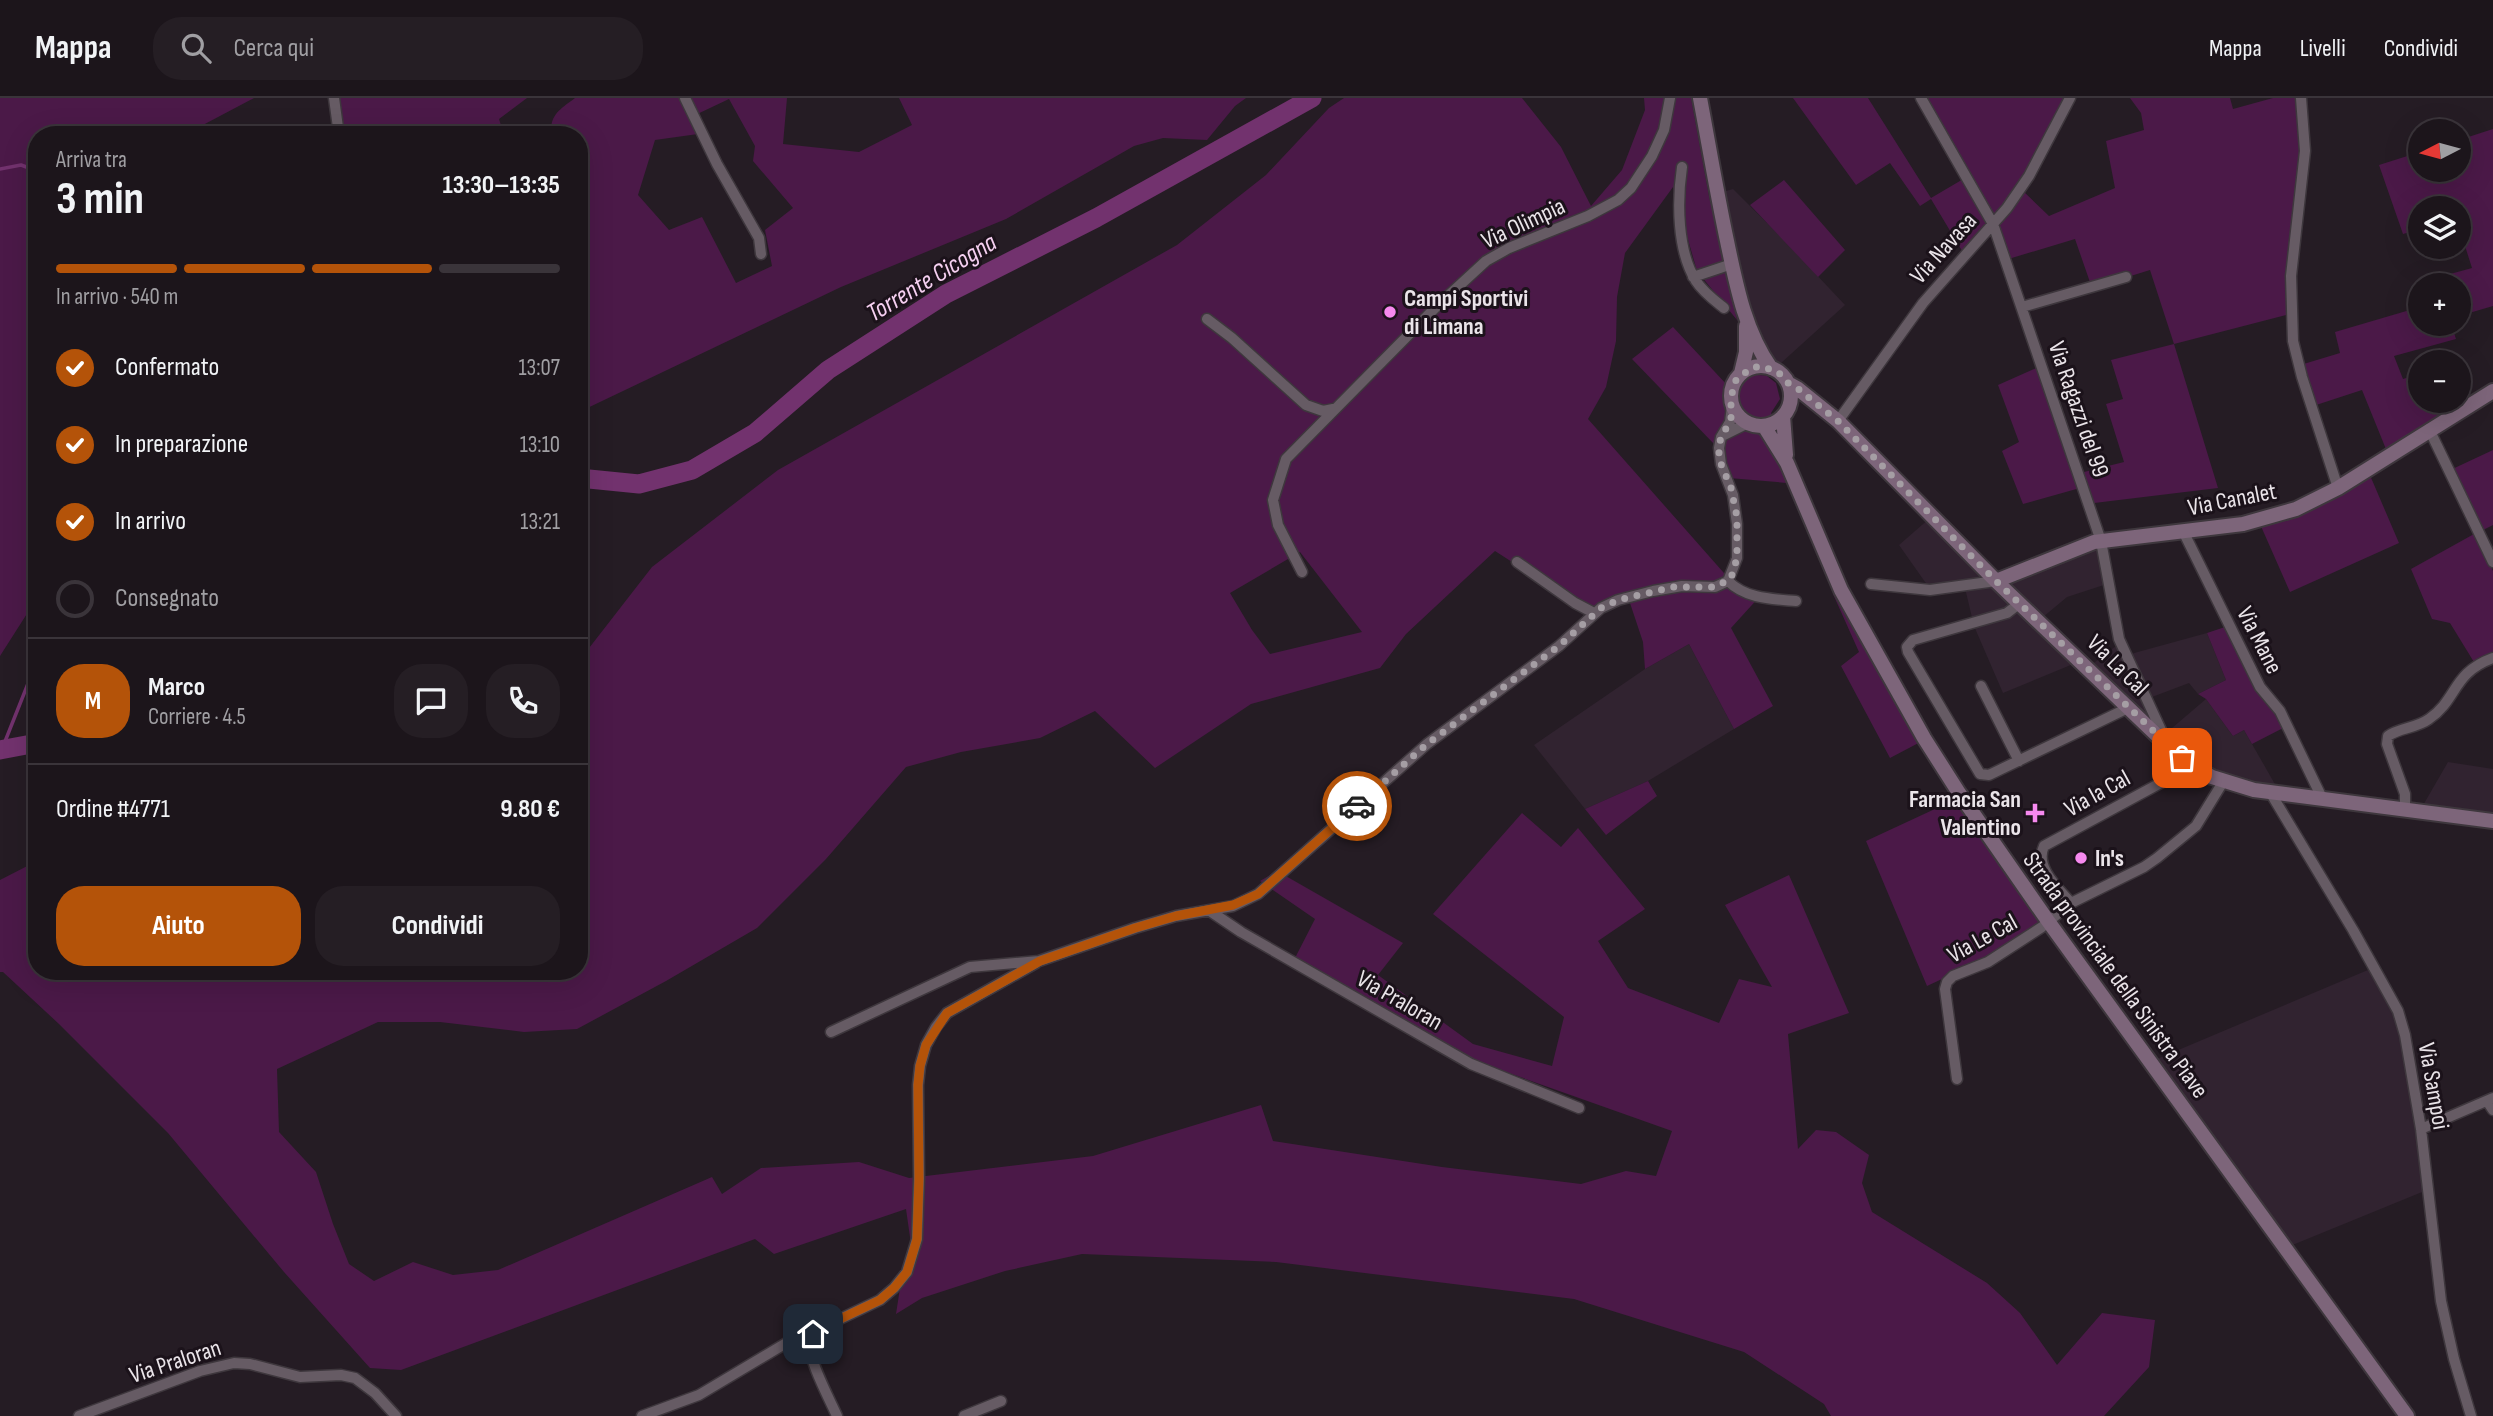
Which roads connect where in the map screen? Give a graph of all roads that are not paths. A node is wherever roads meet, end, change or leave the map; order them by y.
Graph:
1 (334, 98) edge
2 (685, 98) edge
3 (1670, 98) edge
4 (1700, 98) edge
5 (1921, 98) edge
6 (2070, 98) edge
7 (2301, 98) edge
8 (338, 126) edge
9 (1682, 167) dead end
10 (1993, 224) junction
11 (761, 254) dead end
12 (1732, 264) junction
13 (2126, 276) dead end
14 (1693, 277) junction
15 (2022, 307) junction
16 (1724, 308) dead end
17 (1745, 314) junction
18 (1207, 318) dead end
19 (1771, 368) junction
20 (1741, 373) junction
21 (1788, 383) junction
22 (2493, 391) edge
23 (1732, 406) junction
24 (1334, 409) junction
25 (1822, 410) junction
26 (1785, 412) junction
27 (1838, 421) junction
28 (1748, 423) junction
29 (1765, 426) junction
30 (2430, 429) junction
31 (1721, 438) junction
32 (1787, 463) junction
33 (2338, 488) junction
34 (2183, 531) junction
35 (2101, 541) junction
36 (1517, 562) dead end
37 (2493, 562) edge
38 (1301, 572) dead end
39 (1728, 581) junction
40 (1996, 581) junction
41 (1871, 584) dead end
42 (1796, 601) dead end
43 (2020, 603) junction
44 (1594, 613) junction
45 (2493, 658) edge
46 (1981, 685) dead end
47 (2129, 708) junction
48 (2167, 746) junction
49 (2019, 761) junction
50 (2192, 766) junction
51 (2223, 782) junction
52 (2270, 792) junction
53 (2323, 800) junction
54 (2405, 810) junction
55 (2493, 821) edge
56 (2071, 903) junction
57 (1210, 911) junction
58 (2048, 920) junction
59 (1040, 961) junction
60 (831, 1032) dead end
61 (1956, 1079) dead end
62 (2490, 1099) edge
63 (1579, 1108) dead end
64 (2493, 1110) edge
65 (2421, 1129) junction
66 (810, 1341) junction
67 (1001, 1401) dead end
68 (79, 1416) edge
69 (396, 1416) edge
70 (642, 1416) edge
71 (836, 1416) edge
72 (964, 1416) edge
73 (2407, 1416) edge
74 (2471, 1416) edge

1 - 8 street
2 - 11 street
3 - 24 street, Via Olimpia
4 - 12 main road
5 - 10 street, Via Ragazzi del 99
6 - 10 street, Via Navasa
7 - 33 street
9 - 14 street
10 - 15 street, Via Ragazzi del 99
10 - 27 street, Via Navasa
12 - 14 street
12 - 17 main road
13 - 15 street
14 - 16 street
15 - 35 street, Via Ragazzi del 99
17 - 19 main road
17 - 20 main road
18 - 24 street
19 - 20 main road
19 - 21 main road
20 - 23 main road
21 - 25 main road, Via La Cal
21 - 26 main road
22 - 30 main road, Via Canalet
23 - 28 main road
23 - 31 street
24 - 38 street, Via Olimpia
25 - 26 main road, Via La Cal
25 - 27 main road, Via La Cal
26 - 29 main road
26 - 32 main road
27 - 40 main road, Via La Cal
28 - 29 main road
28 - 31 street
29 - 32 main road
30 - 33 main road, Via Canalet
30 - 37 street
31 - 39 street
32 - 58 main road, Strada provinciale della Sinistra Piave
33 - 34 main road, Via Canalet
34 - 35 main road, Via Canalet
34 - 53 street, Via Mane
35 - 40 main road, Via Canalet
35 - 48 street, Via Ragazzi del 99
36 - 44 street
39 - 42 street
39 - 44 street
40 - 41 street
40 - 43 main road, Via La Cal
43 - 47 main road, Via La Cal
43 - 49 street
44 - 57 street
45 - 54 street
46 - 49 street
47 - 48 main road, Via La Cal
47 - 49 street
48 - 50 main road, Via La Cal
50 - 51 main road, Via La Cal
50 - 56 street, Via la Cal
51 - 52 main road, Via La Cal
51 - 56 street
52 - 53 main road, Via La Cal
52 - 65 street, Via Sampoi
53 - 54 main road, Via La Cal
54 - 55 main road, Via La Cal
56 - 58 street
57 - 59 street
57 - 63 street, Via Praloran
58 - 61 street, Via Le Cal
58 - 73 main road, Strada provinciale della Sinistra Piave
59 - 60 street
59 - 66 street
62 - 64 street
62 - 65 street
65 - 74 street, Via Sampoi
66 - 70 street
66 - 71 street
67 - 72 street
68 - 69 street, Via Praloran

